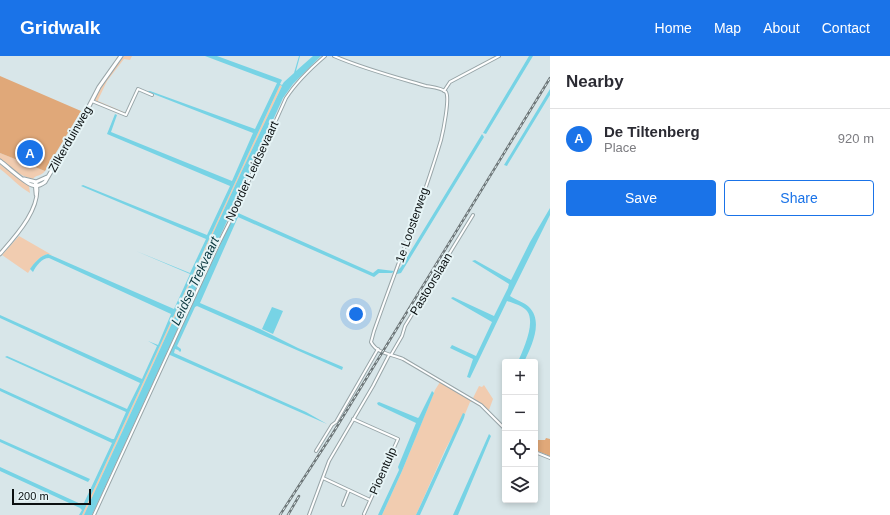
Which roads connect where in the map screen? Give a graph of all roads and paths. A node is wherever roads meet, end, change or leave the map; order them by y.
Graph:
1 (121, 56) edge
2 (326, 56) edge
3 (334, 56) edge
4 (499, 56) edge
5 (444, 91) junction
6 (152, 95) dead end
7 (92, 101) junction
8 (0, 162) edge
9 (36, 184) junction
10 (473, 215) dead end
11 (0, 254) edge
12 (378, 349) junction
13 (390, 355) junction
14 (353, 419) junction
15 (502, 426) edge
16 (316, 451) dead end
17 (538, 453) edge
18 (550, 458) edge
19 (323, 478) junction
20 (349, 490) junction
21 (370, 500) junction
22 (343, 505) dead end
23 (364, 514) edge
24 (94, 515) edge
25 (309, 515) edge

1 - 7 main road, Zilkerduinweg
2 - 24 street, Noorder Leidsevaart
3 - 5 street
4 - 5 street
5 - 12 street, 1e Loosterweg
6 - 7 street, Zilkerduinweg
7 - 9 main road, Zilkerduinweg
8 - 9 main road
9 - 11 street
10 - 13 street, Pastoorslaan
12 - 13 street
12 - 16 street
13 - 14 street
13 - 15 street
14 - 19 street
14 - 21 street, Pioentulp
17 - 18 street
19 - 20 street, Pioentulp
19 - 25 street
20 - 21 street, Pioentulp
20 - 22 street
21 - 23 street

